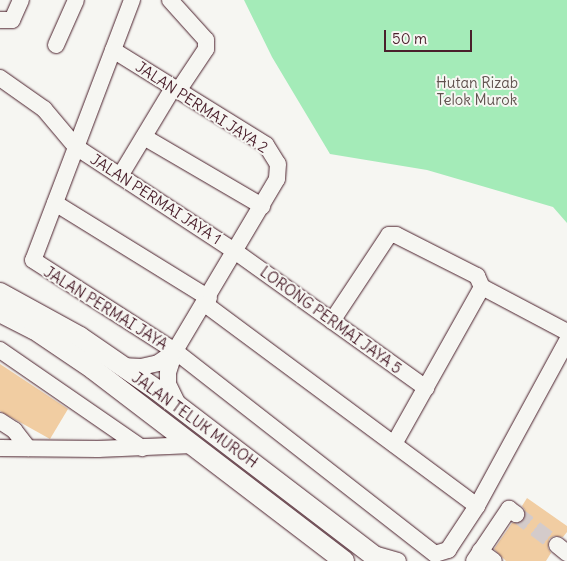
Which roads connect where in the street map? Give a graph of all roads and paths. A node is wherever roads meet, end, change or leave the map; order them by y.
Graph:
1 (21, 0) edge
2 (76, 0) edge
3 (132, 0) edge
4 (170, 0) edge
5 (6, 20) edge
6 (56, 45) dead end
7 (114, 50) junction
8 (0, 78) edge
9 (176, 90) junction
10 (144, 137) junction
11 (76, 147) junction
12 (120, 176) junction
13 (55, 203) junction
14 (262, 206) junction
15 (236, 252) junction
16 (482, 286) junction
17 (0, 293) edge
18 (207, 301) junction
19 (0, 312) edge
20 (332, 321) junction
21 (567, 332) edge
22 (567, 341) edge
23 (0, 350) edge
24 (175, 352) junction
25 (122, 366) junction
26 (426, 388) junction
27 (179, 407) junction
28 (0, 421) edge
29 (394, 444) junction
30 (193, 445) junction
31 (0, 448) edge
32 (28, 448) junction
33 (142, 448) junction
34 (477, 506) junction
35 (516, 514) dead end
36 (477, 556) edge
37 (376, 557) edge
38 (344, 561) edge
39 (398, 561) edge
40 (494, 561) edge

1 - 5 street
2 - 6 street
3 - 7 street
4 - 9 street
7 - 9 street, JALAN PERMAI JAYA 2
7 - 11 street
8 - 11 street, JALAN PERMAI JAYA 1
9 - 10 street
9 - 14 street, JALAN PERMAI JAYA 2
10 - 12 street
10 - 14 street
11 - 12 street, JALAN PERMAI JAYA 1
11 - 13 street
12 - 15 street, JALAN PERMAI JAYA 1
13 - 18 street
13 - 24 street, JALAN PERMAI JAYA
14 - 15 street
15 - 18 street
15 - 20 street, LORONG PERMAI JAYA 5
16 - 20 street
16 - 21 street
16 - 26 street
17 - 25 main road, JALAN TELUK MUROH
18 - 24 street
18 - 29 street
19 - 30 main road, JALAN TELUK MUROH
20 - 26 street, LORONG PERMAI JAYA 5
22 - 34 street
23 - 33 street
24 - 25 street
24 - 27 street
24 - 34 street, JALAN PERMAI JAYA
25 - 27 main road, JALAN TELUK MUROH
26 - 29 street
27 - 37 main road, JALAN TELUK MUROH
28 - 32 street
29 - 34 street
30 - 33 street
30 - 38 main road, JALAN TELUK MUROH
31 - 32 street
32 - 33 street
35 - 36 street
36 - 40 street
37 - 39 street

